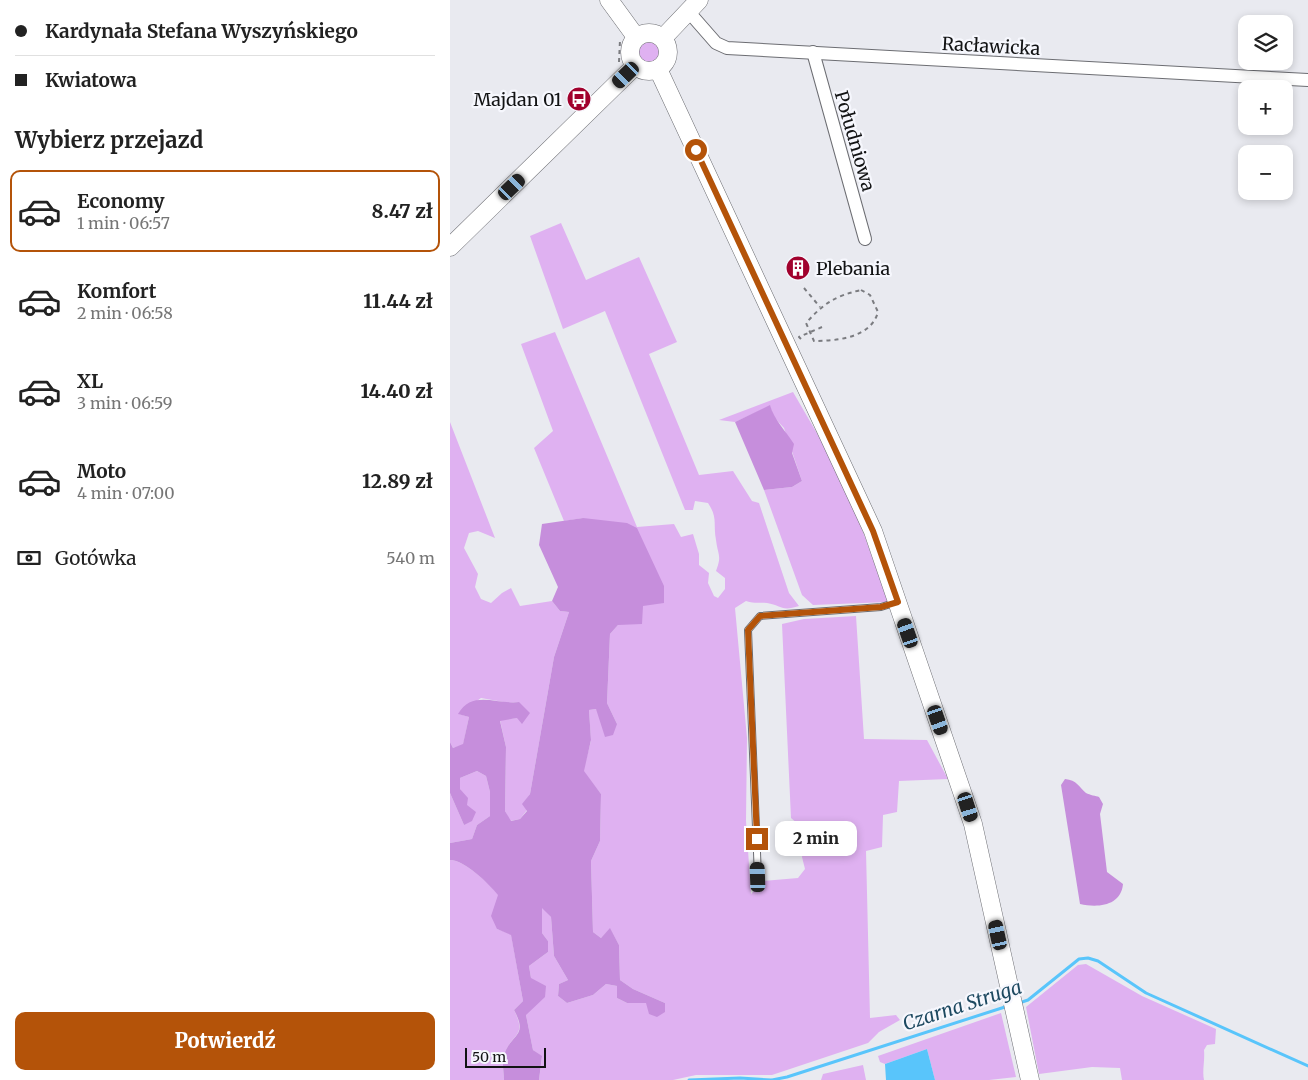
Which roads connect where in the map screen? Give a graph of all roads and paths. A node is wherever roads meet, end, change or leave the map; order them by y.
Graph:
1 (609, 0) edge
2 (694, 6) edge
3 (636, 37) junction
4 (663, 38) junction
5 (813, 52) junction
6 (635, 66) junction
7 (658, 69) junction
8 (1308, 80) edge
9 (864, 239) dead end
10 (450, 246) edge
11 (804, 288) dead end
12 (820, 307) junction
13 (822, 326) dead end
14 (810, 332) junction
15 (802, 336) dead end
16 (898, 602) junction
17 (758, 877) dead end
18 (1030, 1080) edge

1 - 3 street
2 - 4 street
2 - 5 street, Racławicka
3 - 4 street
3 - 6 street
4 - 7 street
5 - 8 street, Racławicka
5 - 9 street, Południowa
6 - 7 street
6 - 10 street
7 - 16 street
11 - 12 path
12 - 14 path
12 - 14 path
13 - 14 path
14 - 15 path
16 - 17 lane
16 - 18 street

